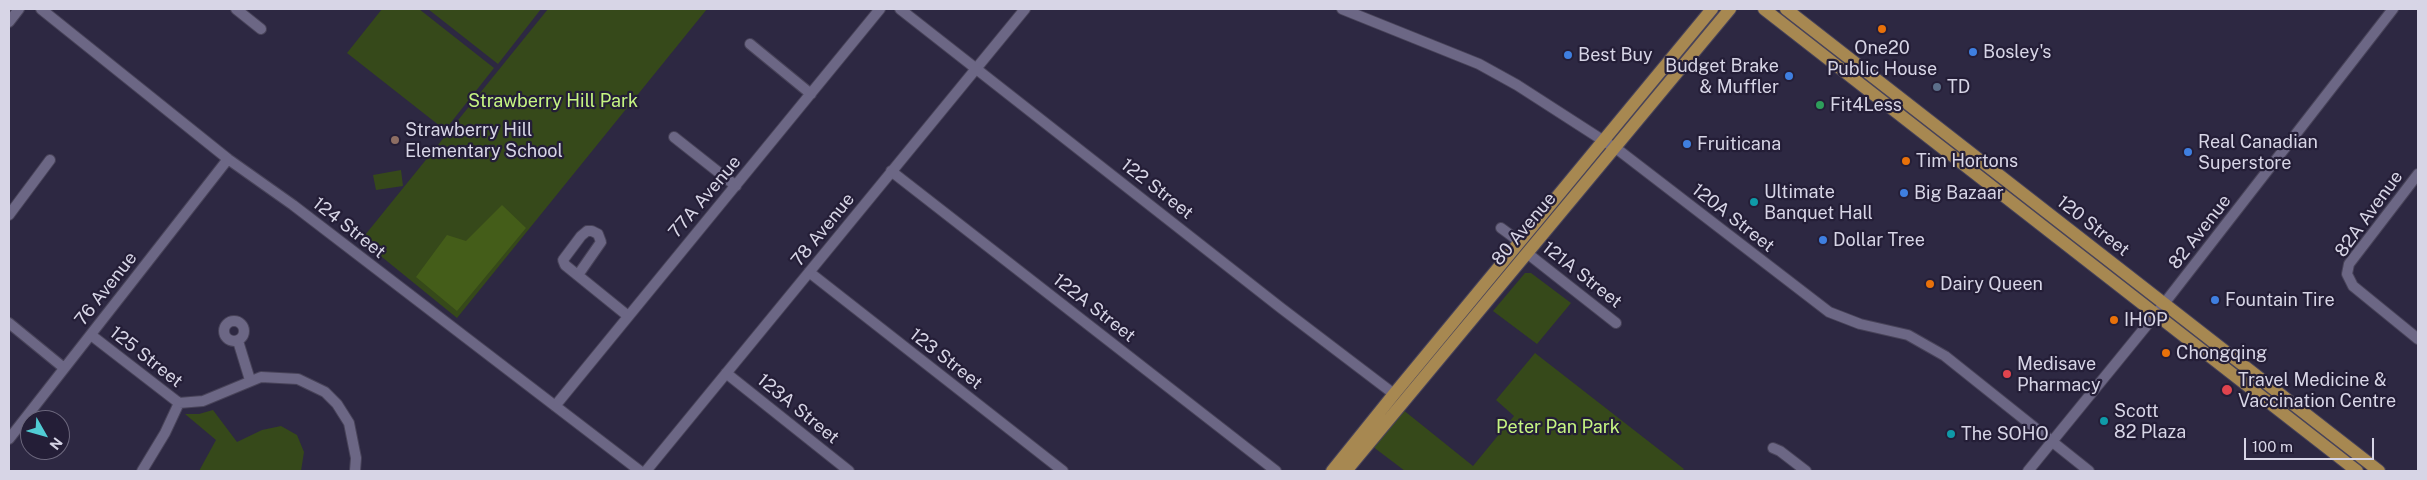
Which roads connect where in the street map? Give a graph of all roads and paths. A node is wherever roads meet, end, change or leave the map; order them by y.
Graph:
1 (19, 9) edge
2 (41, 9) edge
3 (236, 9) edge
4 (880, 9) edge
5 (900, 9) edge
6 (1025, 9) edge
7 (1342, 9) edge
8 (1712, 9) edge
9 (1730, 9) edge
10 (1764, 9) edge
11 (1786, 9) edge
12 (2393, 9) edge
13 (9, 22) edge
14 (261, 29) dead end
15 (750, 44) dead end
16 (976, 68) junction
17 (811, 94) junction
18 (674, 137) dead end
19 (1603, 140) junction
20 (1932, 140) junction
21 (1961, 145) junction
22 (1615, 148) junction
23 (228, 159) junction
24 (50, 160) dead end
25 (1964, 165) junction
26 (891, 171) junction
27 (1994, 171) junction
28 (2418, 174) edge
29 (736, 186) junction
30 (9, 215) edge
31 (1501, 228) dead end
32 (1523, 247) junction
33 (809, 272) junction
34 (578, 275) dead end
35 (2164, 303) junction
36 (2156, 314) junction
37 (628, 316) junction
38 (9, 323) edge
39 (1616, 323) dead end
40 (91, 335) junction
41 (2418, 339) edge
42 (238, 341) dead end
43 (64, 368) junction
44 (726, 373) junction
45 (250, 380) junction
46 (1394, 394) junction
47 (179, 403) junction
48 (554, 406) junction
49 (2308, 432) junction
50 (9, 439) edge
51 (2052, 442) junction
52 (2342, 442) junction
53 (1773, 448) dead end
54 (142, 471) edge
55 (355, 471) edge
56 (640, 471) edge
57 (646, 471) edge
58 (849, 471) edge
59 (1063, 471) edge
60 (1276, 471) edge
61 (1332, 471) edge
62 (1346, 471) edge
63 (1806, 471) edge
64 (2028, 471) edge
65 (2089, 471) edge
66 (2357, 471) edge
67 (2379, 471) edge

1 - 13 street
2 - 23 street, 124 Street
3 - 14 street
4 - 17 street, 77A Avenue
5 - 16 street, 122 Street
6 - 16 street, 78 Avenue
7 - 19 street, 120A Street
8 - 19 main road, 80 Avenue
9 - 22 main road, 80 Avenue
10 - 20 main road, 120 Street
11 - 21 main road, 120 Street
12 - 35 street, 82 Avenue
15 - 17 street
16 - 26 street, 78 Avenue
16 - 46 street, 122 Street
17 - 29 street, 77A Avenue
18 - 29 street
19 - 22 street, 120A Street
19 - 32 main road, 80 Avenue
20 - 21 main road
20 - 25 main road, 120 Street
21 - 27 main road, 120 Street
22 - 32 main road, 80 Avenue
22 - 51 street, 120A Street
23 - 40 street, 76 Avenue
23 - 48 street, 124 Street
24 - 30 street
25 - 27 main road
25 - 36 main road, 120 Street
26 - 33 street, 78 Avenue
26 - 60 street, 122A Street
27 - 35 main road, 120 Street
28 - 41 street, 82A Avenue
29 - 37 street, 77A Avenue
31 - 32 street, 121A Street
32 - 39 street, 121A Street
32 - 46 main road, 80 Avenue
32 - 62 main road, 80 Avenue
33 - 44 street, 78 Avenue
33 - 59 street, 123 Street
34 - 37 street
35 - 36 street, 82 Avenue
35 - 52 main road, 120 Street
36 - 49 main road, 120 Street
36 - 51 street, 82 Avenue
37 - 48 street, 77A Avenue
38 - 43 street
40 - 43 street, 76 Avenue
40 - 47 street, 125 Street
42 - 45 street
43 - 50 street, 76 Avenue
44 - 57 street, 78 Avenue
44 - 58 street, 123A Street
45 - 47 street, 125 Street
45 - 55 street, 125 Street
46 - 61 main road, 80 Avenue
47 - 54 street
48 - 56 street, 124 Street
49 - 52 main road
49 - 66 main road, 120 Street
51 - 64 street, 82 Avenue
51 - 65 street, 120A Street
52 - 67 main road, 120 Street
53 - 63 street

